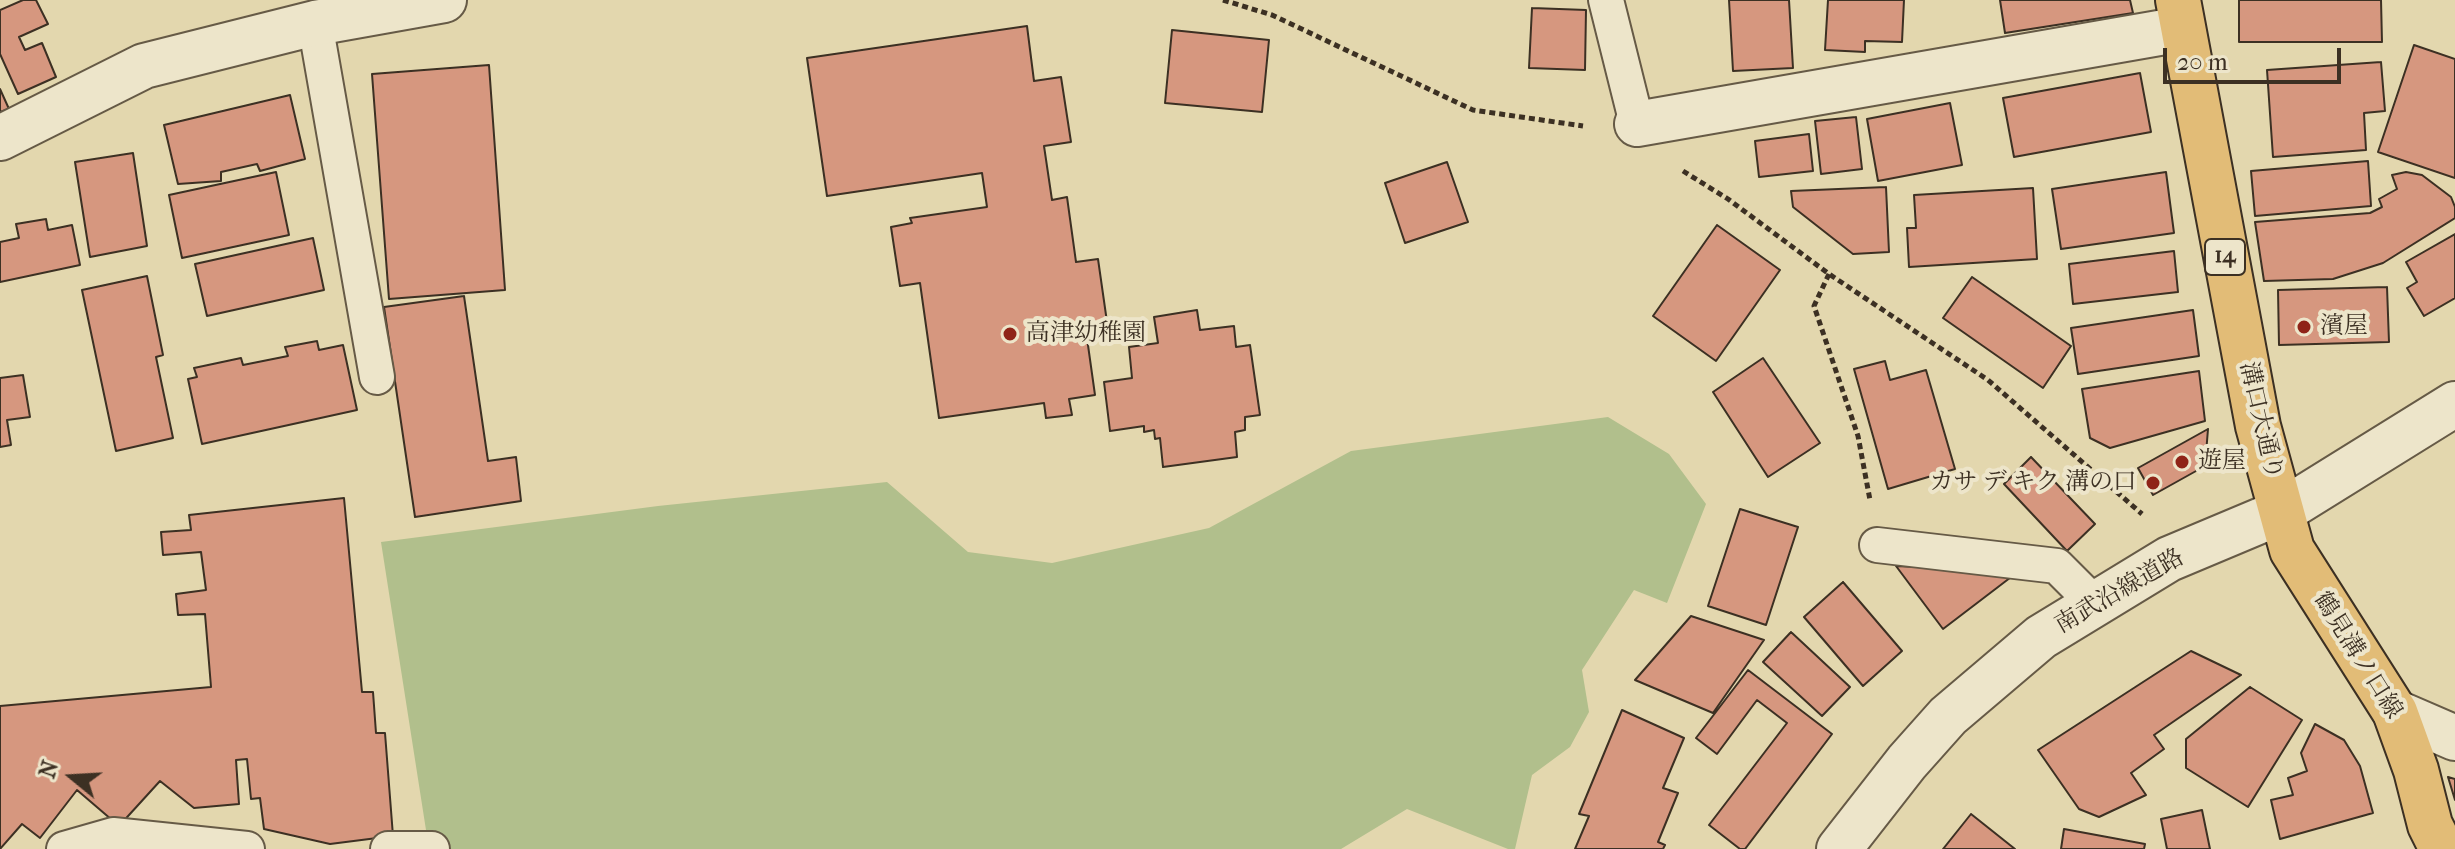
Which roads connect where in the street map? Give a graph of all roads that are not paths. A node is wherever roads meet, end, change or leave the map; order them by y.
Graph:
1 (444, 0) edge
2 (1606, 0) edge
3 (2180, 14) edge
4 (315, 23) junction
5 (1637, 124) joint
6 (0, 138) edge
7 (377, 377) dead end
8 (2455, 404) edge
9 (2281, 512) junction
10 (1877, 545) road end
11 (2094, 603) junction
12 (2395, 712) junction
13 (2455, 738) edge
14 (64, 849) edge
15 (247, 849) edge
16 (388, 849) edge
17 (432, 849) edge
18 (1839, 849) edge
19 (2442, 849) edge

1 - 4 street
2 - 5 lane
3 - 5 street
3 - 9 main road, 溝口大通り / 14
4 - 6 street
4 - 7 lane
8 - 9 street, 南武沿線道路
9 - 11 street, 南武沿線道路
9 - 12 main road, 鶴見溝ノ口線 / 14
10 - 11 lane
11 - 18 street, 南武沿線道路
12 - 13 street
12 - 19 main road, 鶴見溝ノ口線 / 14
14 - 15 lane
16 - 17 lane

